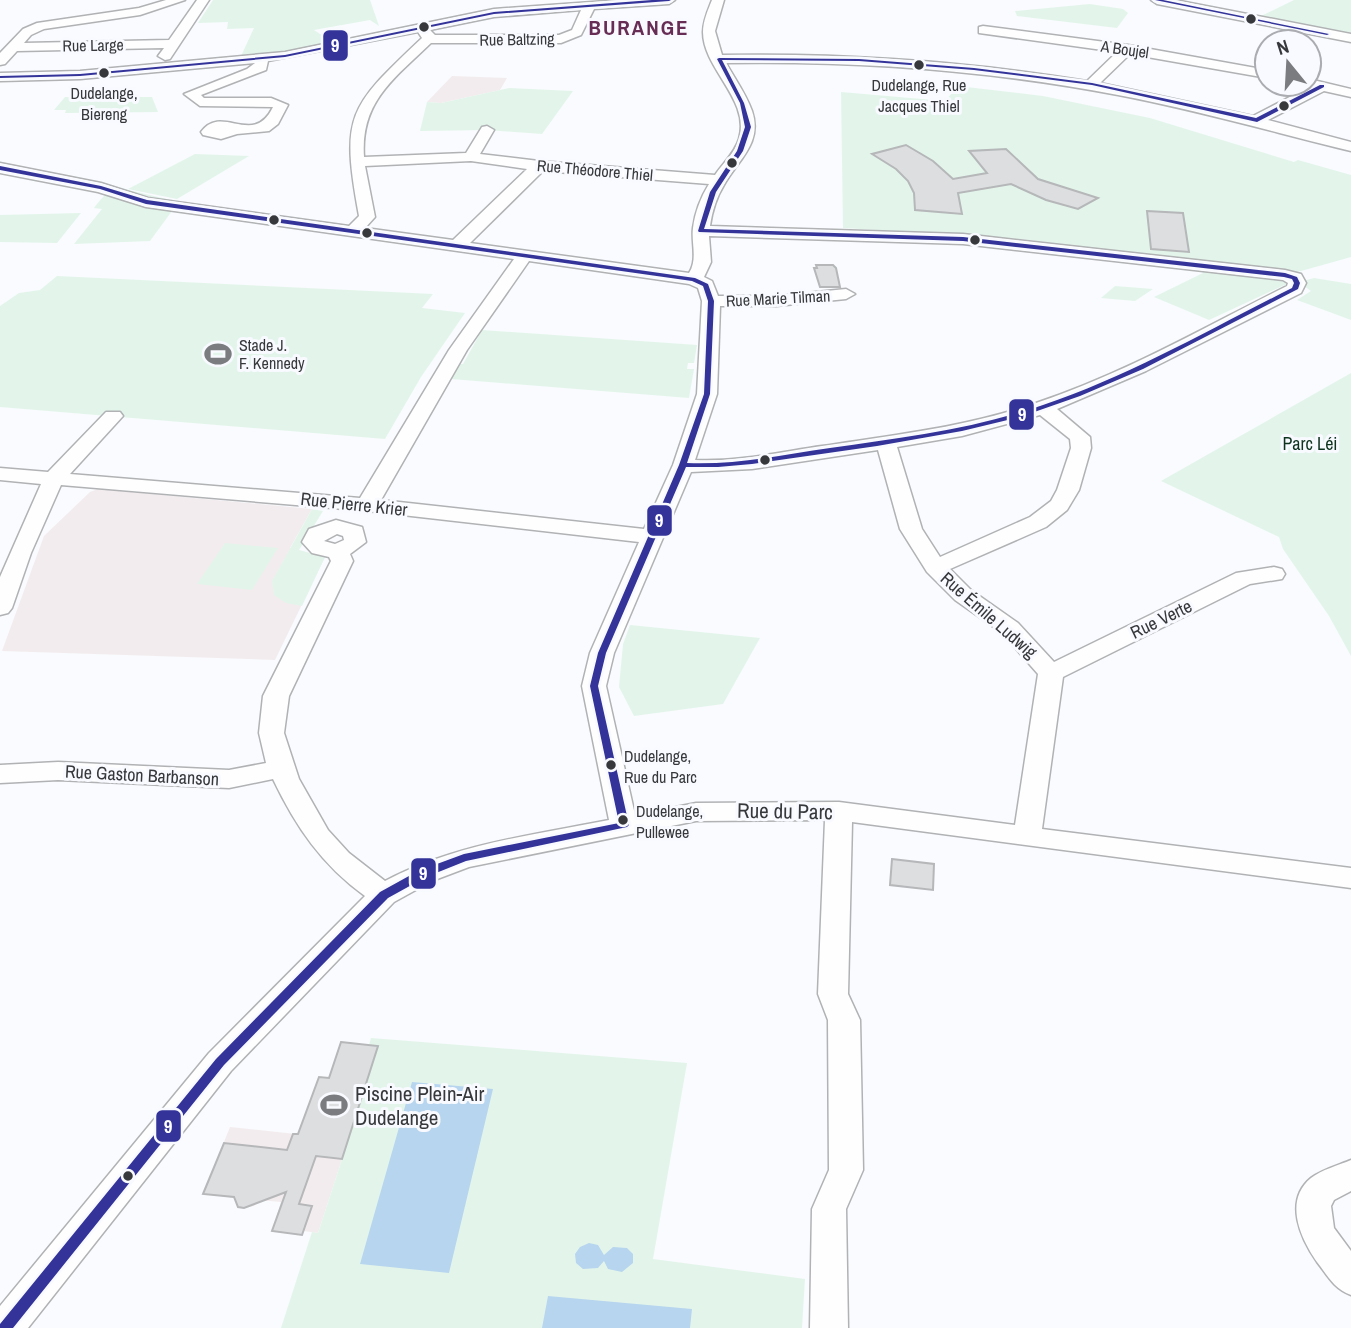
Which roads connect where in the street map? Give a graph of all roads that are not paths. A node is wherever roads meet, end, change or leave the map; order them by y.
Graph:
1 (179, 0) edge
2 (669, 0) edge
3 (718, 0) edge
4 (1157, 0) edge
5 (199, 1) edge
6 (589, 7) junction
7 (983, 30) dead end
8 (424, 34) junction
9 (1351, 38) edge
10 (173, 44) junction
11 (13, 47) junction
12 (1128, 49) junction
13 (261, 58) junction
14 (719, 59) junction
15 (0, 61) edge
16 (160, 66) junction
17 (1253, 71) edge
18 (0, 77) edge
19 (1092, 84) junction
20 (1323, 87) edge
21 (1351, 93) edge
22 (1293, 98) edge
23 (1257, 120) junction
24 (234, 130) dead end
25 (487, 130) dead end
26 (1351, 147) edge
27 (471, 157) junction
28 (357, 162) junction
29 (539, 166) junction
30 (0, 168) edge
31 (719, 180) junction
32 (354, 230) junction
33 (701, 231) junction
34 (458, 245) junction
35 (525, 255) junction
36 (693, 279) junction
37 (846, 294) dead end
38 (711, 301) junction
39 (1043, 408) junction
40 (113, 416) dead end
41 (886, 443) junction
42 (683, 465) junction
43 (0, 474) edge
44 (54, 478) junction
45 (367, 505) junction
46 (653, 537) junction
47 (338, 551) dead end
48 (935, 567) junction
49 (1274, 573) dead end
50 (2, 597) edge
51 (1051, 673) junction
52 (283, 768) junction
53 (0, 774) edge
54 (839, 811) junction
55 (624, 825) junction
56 (1027, 836) junction
57 (1351, 878) edge
58 (384, 895) junction
59 (1351, 1175) edge
60 (1351, 1279) edge
61 (5, 1328) edge
62 (829, 1328) edge

1 - 11 street
2 - 6 street
3 - 14 street
4 - 9 street
5 - 10 street
6 - 8 street
6 - 8 street, Rue Baltzing
7 - 12 street, A Boujel
8 - 13 street
8 - 28 street
10 - 11 street, Rue Large
10 - 16 street
11 - 15 street
12 - 17 street, A Boujel
12 - 19 street
13 - 16 street
13 - 24 street
14 - 19 street
14 - 31 street
16 - 18 street
19 - 23 street
20 - 21 street
22 - 23 street
23 - 26 street
25 - 27 street
27 - 28 street, Rue Théodore Thiel
27 - 29 street, Rue Théodore Thiel
28 - 32 street
29 - 31 street, Rue Théodore Thiel
29 - 34 street
30 - 32 street
31 - 33 street
32 - 34 street
33 - 36 street
33 - 39 street
34 - 35 street
35 - 36 street
35 - 45 street
36 - 38 street
37 - 38 street, Rue Marie Tilman
38 - 42 street
39 - 41 street
39 - 48 street
40 - 44 street
41 - 42 street
41 - 48 street, Rue Émile Ludwig
42 - 46 street
43 - 44 street, Rue Pierre Krier
44 - 45 street, Rue Pierre Krier
44 - 50 street
45 - 46 street, Rue Pierre Krier
46 - 55 street
47 - 52 street
48 - 51 street, Rue Émile Ludwig
49 - 51 street, Rue Verte
51 - 56 street, Rue Émile Ludwig
52 - 53 street, Rue Gaston Barbanson
52 - 58 street
54 - 55 street, Rue du Parc
54 - 56 street, Rue du Parc
54 - 62 street
55 - 58 street, Rue du Parc
56 - 57 street, Rue du Parc
58 - 61 street, Rue du Parc
59 - 60 street

